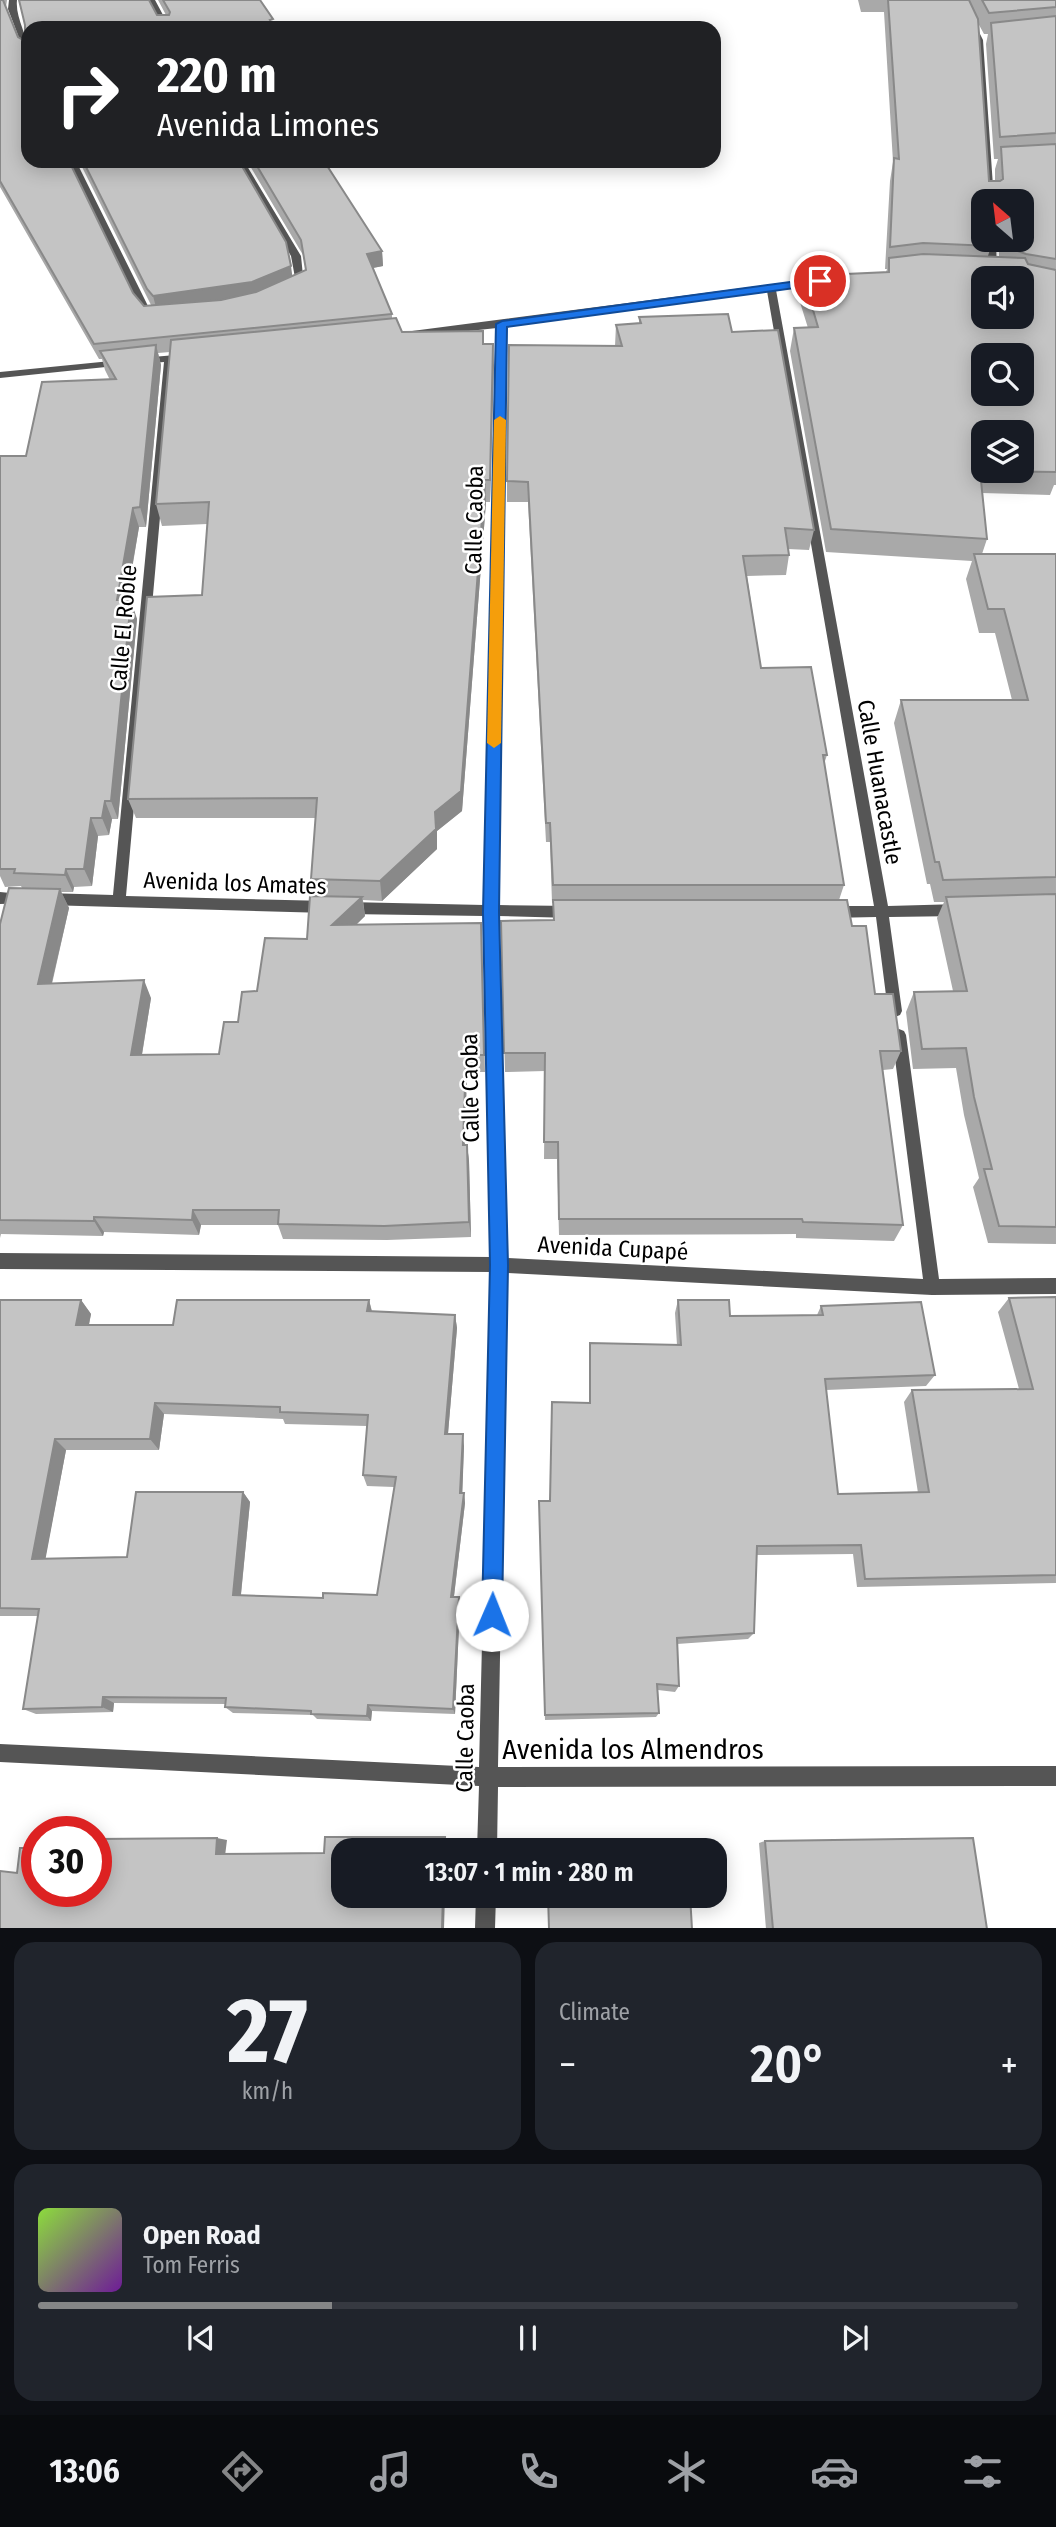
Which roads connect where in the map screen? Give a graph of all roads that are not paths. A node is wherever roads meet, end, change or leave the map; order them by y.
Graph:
1 (13, 0) edge
2 (151, 0) edge
3 (959, 0) edge
4 (162, 21) edge
5 (21, 33) edge
6 (992, 38) edge
7 (979, 40) junction
8 (1003, 164) edge
9 (989, 165) junction
10 (75, 168) edge
11 (244, 168) edge
12 (990, 189) edge
13 (824, 281) edge
14 (771, 287) junction
15 (290, 289) edge
16 (166, 316) edge
17 (502, 324) junction
18 (405, 334) edge
19 (196, 356) edge
20 (169, 358) junction
21 (0, 375) edge
22 (0, 898) edge
23 (119, 901) junction
24 (976, 909) edge
25 (491, 912) junction
26 (589, 912) edge
27 (812, 912) edge
28 (882, 912) junction
29 (0, 1261) edge
30 (499, 1265) junction
31 (1056, 1286) edge
32 (932, 1287) junction
33 (0, 1753) edge
34 (1056, 1776) edge
35 (489, 1777) junction
36 (487, 1838) edge
37 (486, 1908) edge
38 (485, 1928) edge

1 - 5 street
2 - 4 street
3 - 7 street
6 - 7 street
7 - 9 street
8 - 9 street
9 - 12 street
10 - 16 street
11 - 15 street
13 - 14 street
14 - 17 street
14 - 28 street, Calle Huanacastle
17 - 18 street
17 - 25 street, Calle Caoba
19 - 20 street
20 - 21 street
20 - 23 street, Calle El Roble
22 - 23 street, Avenida los Amates
23 - 25 street, Avenida los Amates
24 - 28 street
25 - 26 street, Avenida los Amates
25 - 30 street, Calle Caoba
27 - 28 street
28 - 32 street, Calle Huanacastle
29 - 30 street, Avenida Cupapé
30 - 32 street, Avenida Cupapé
30 - 35 street, Calle Caoba
31 - 32 street, Avenida Cupapé
33 - 35 street, Avenida los Almendros
34 - 35 street, Avenida los Almendros
35 - 36 street, Calle Caoba
37 - 38 street

